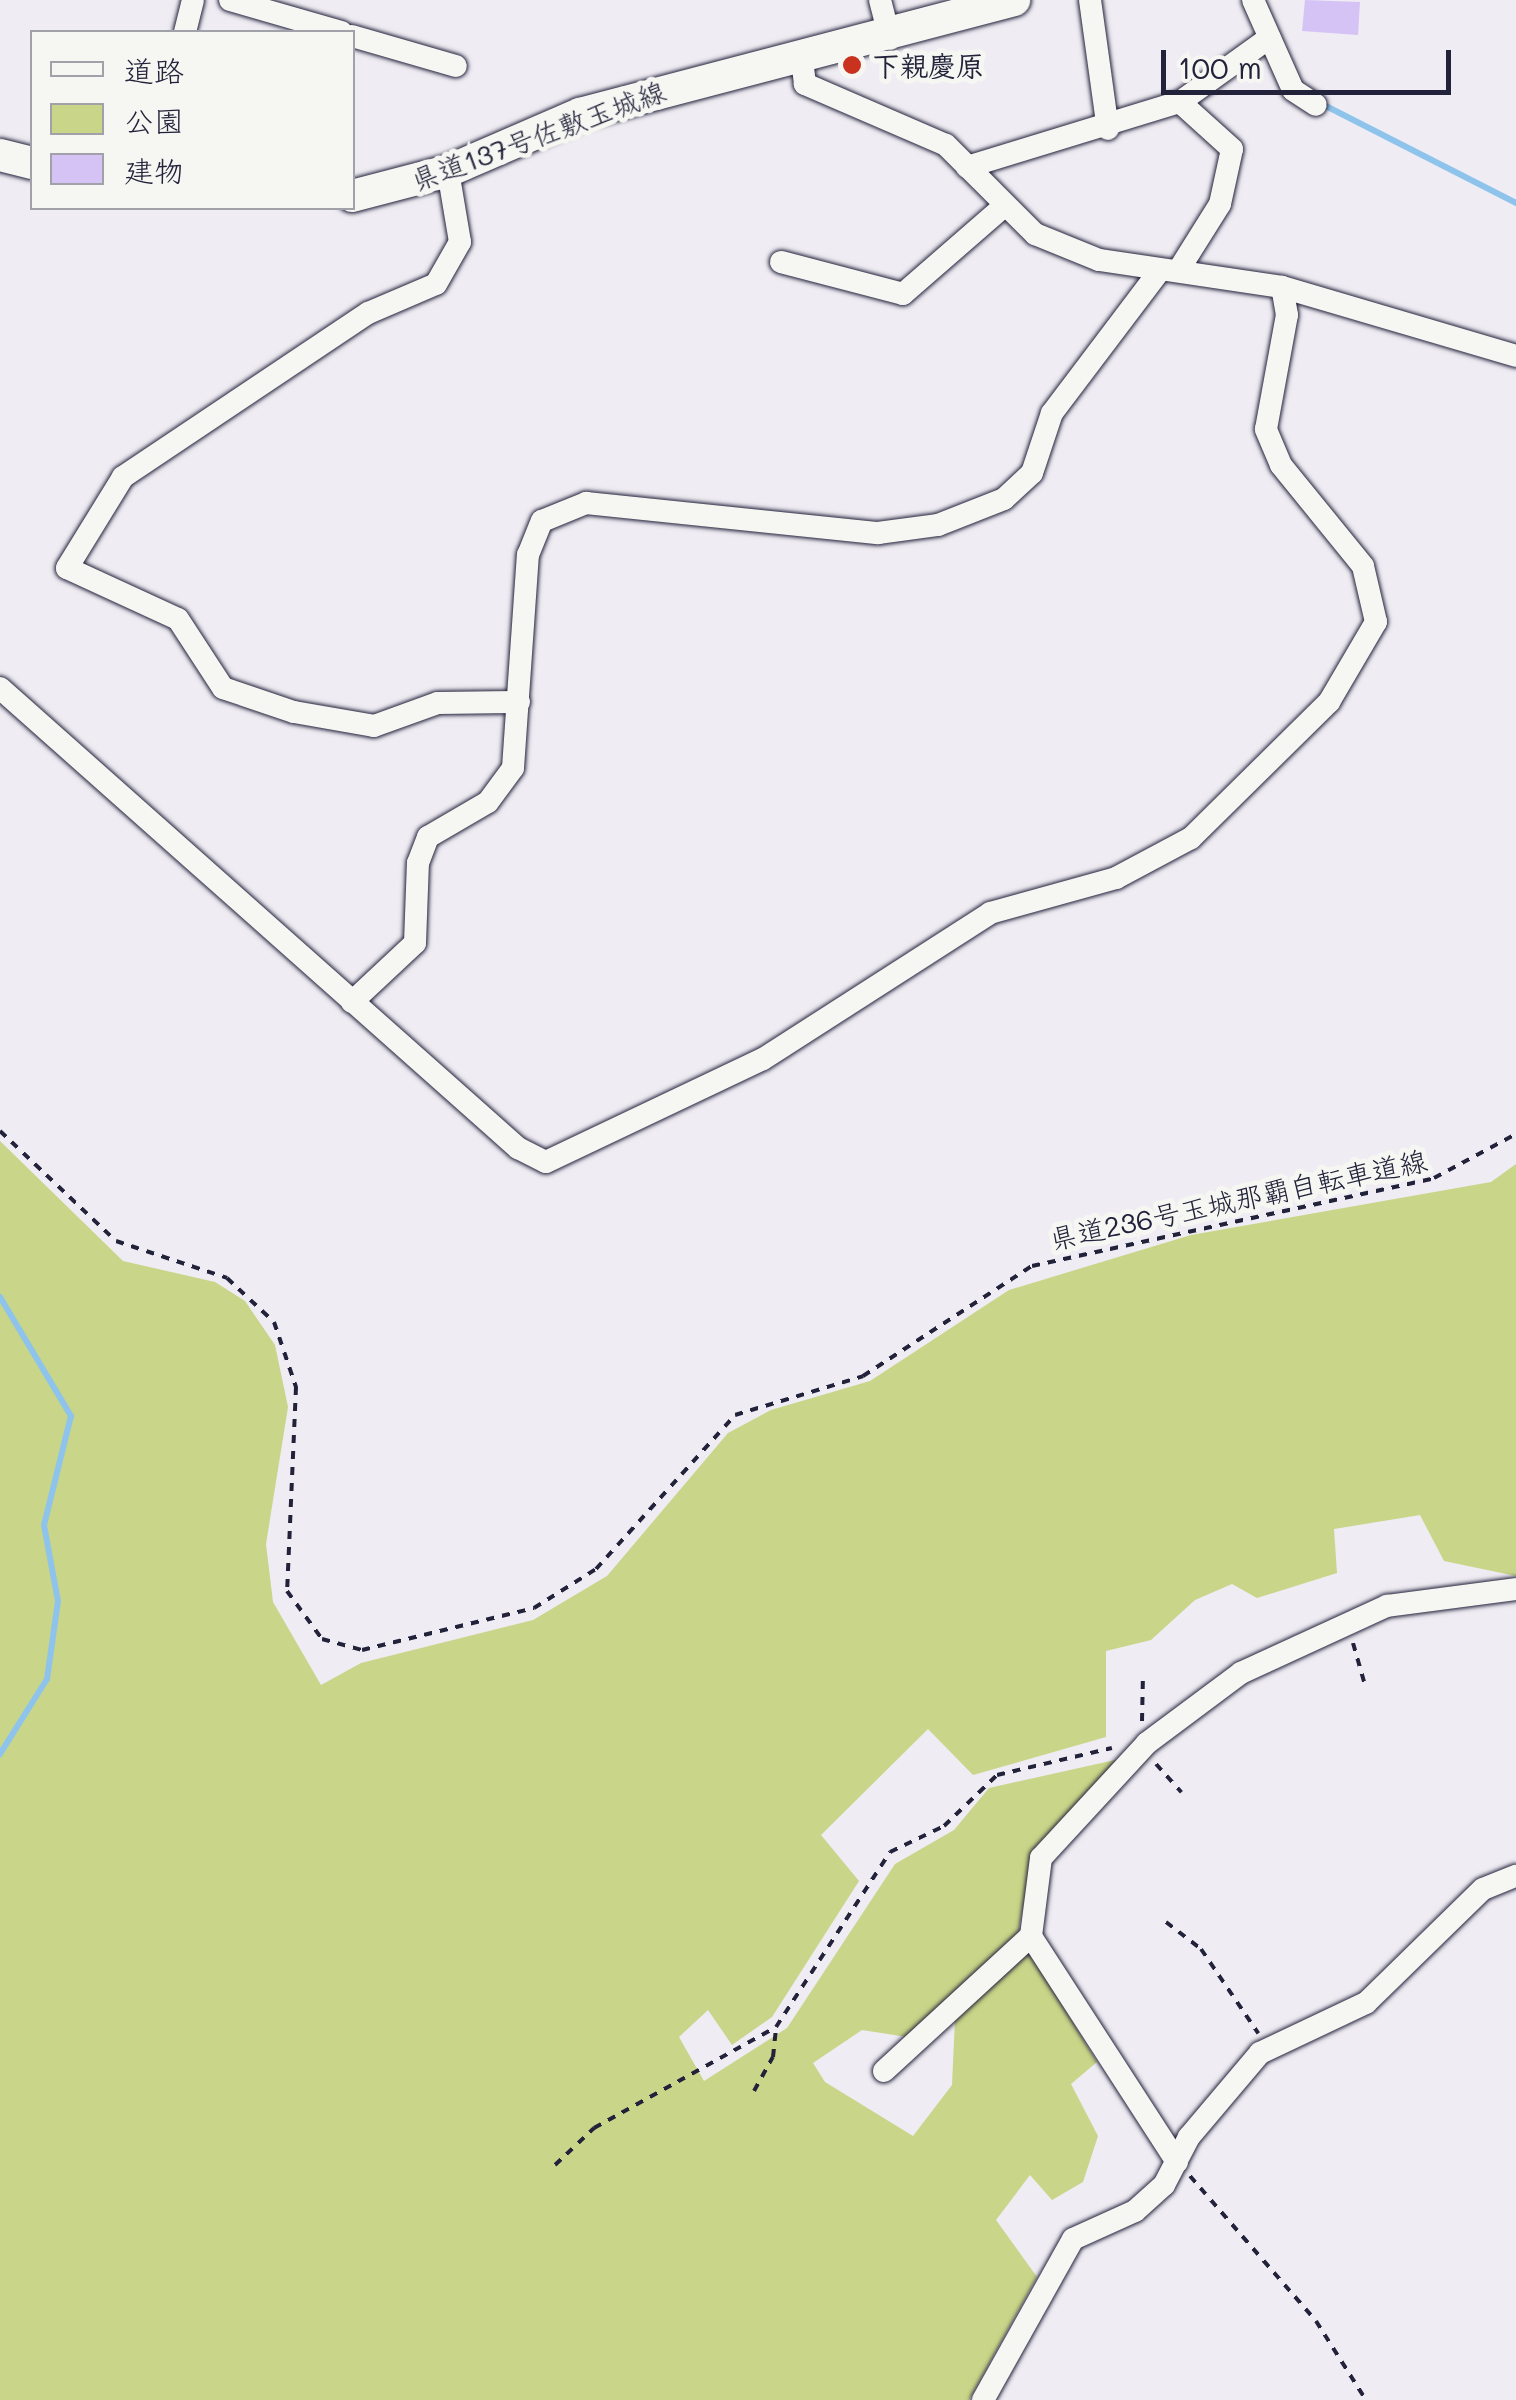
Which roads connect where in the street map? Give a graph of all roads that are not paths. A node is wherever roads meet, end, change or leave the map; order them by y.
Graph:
1 (193, 0) edge
2 (230, 0) edge
3 (880, 0) edge
4 (1014, 0) edge
5 (1090, 0) edge
6 (1253, 0) edge
7 (186, 30) edge
8 (334, 30) edge
9 (355, 37) edge
10 (1269, 38) junction
11 (890, 39) junction
12 (802, 58) junction
13 (456, 66) dead end
14 (1180, 102) junction
15 (1316, 105) dead end
16 (1108, 129) junction
17 (0, 154) edge
18 (30, 162) edge
19 (967, 167) junction
20 (448, 171) junction
21 (355, 195) edge
22 (1002, 208) junction
23 (781, 262) dead end
24 (1168, 272) junction
25 (1282, 287) junction
26 (1516, 356) edge
27 (0, 688) edge
28 (519, 702) junction
29 (352, 1002) junction
30 (1516, 1589) edge
31 (1516, 1876) edge
32 (1031, 1936) junction
33 (884, 2071) dead end
34 (1177, 2162) junction
35 (983, 2400) edge

1 - 7 street
2 - 8 street
3 - 11 street
4 - 11 main road, 県道137号佐敷玉城線
5 - 16 street
6 - 10 street
9 - 13 street
10 - 14 street
10 - 15 street
11 - 12 main road, 県道137号佐敷玉城線
12 - 19 street
12 - 20 main road, 県道137号佐敷玉城線
14 - 16 street
14 - 24 street
16 - 19 street
17 - 18 main road
19 - 22 street
20 - 21 main road, 県道137号佐敷玉城線
20 - 28 street
22 - 23 street
22 - 24 street
24 - 25 street
24 - 28 street
25 - 26 street
25 - 29 street
27 - 29 street
28 - 29 street
30 - 32 street
31 - 34 street
32 - 33 street
32 - 34 street
34 - 35 street

